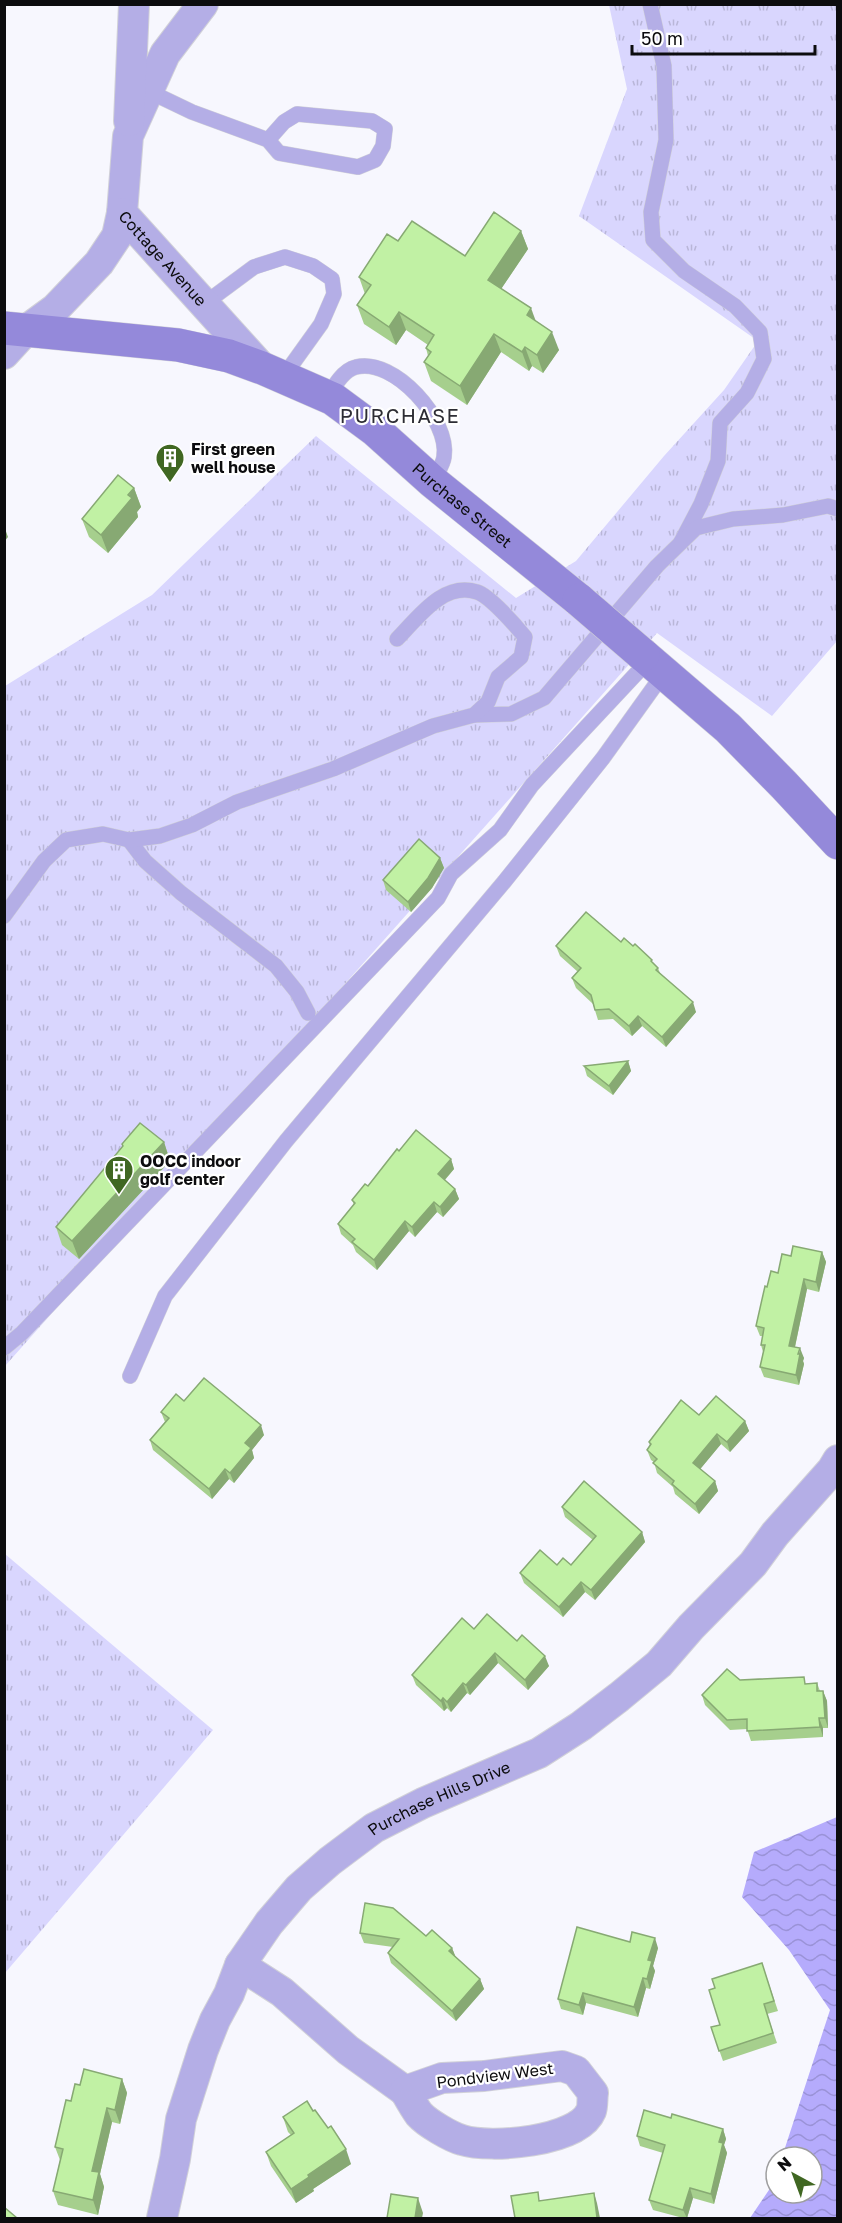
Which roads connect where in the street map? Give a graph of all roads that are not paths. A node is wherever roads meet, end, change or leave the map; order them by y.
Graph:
1 (134, 4) edge
2 (203, 4) edge
3 (650, 4) edge
4 (139, 87) junction
5 (268, 140) junction
6 (122, 213) junction
7 (204, 304) junction
8 (11, 338) edge
9 (273, 373) junction
10 (328, 397) junction
11 (433, 482) junction
12 (837, 509) edge
13 (681, 542) junction
14 (397, 639) dead end
15 (652, 663) junction
16 (474, 715) junction
17 (129, 840) junction
18 (837, 843) edge
19 (4, 916) edge
20 (308, 1013) dead end
21 (4, 1348) edge
22 (130, 1376) dead end
23 (837, 1460) edge
24 (240, 1965) junction
25 (405, 2091) junction
26 (162, 2218) edge

1 - 4 street, Cottage Avenue
2 - 4 street
3 - 13 lane
4 - 5 lane
4 - 6 street, Cottage Avenue
5 - 5 lane
6 - 7 street, Cottage Avenue
6 - 8 street
7 - 9 street, Cottage Avenue
7 - 9 lane
8 - 9 main road, Purchase Street
9 - 10 main road, Purchase Street
10 - 11 main road, Purchase Street
10 - 11 lane
11 - 15 main road, Purchase Street, bridge
12 - 13 lane
13 - 16 lane
14 - 16 lane
15 - 18 main road, Purchase Street
15 - 21 lane
15 - 22 lane
16 - 17 lane
17 - 19 lane
17 - 20 lane
23 - 24 street, Purchase Hills Drive
24 - 25 street, Pondview West
24 - 26 street, Purchase Hills Drive
25 - 25 street, Pondview West

